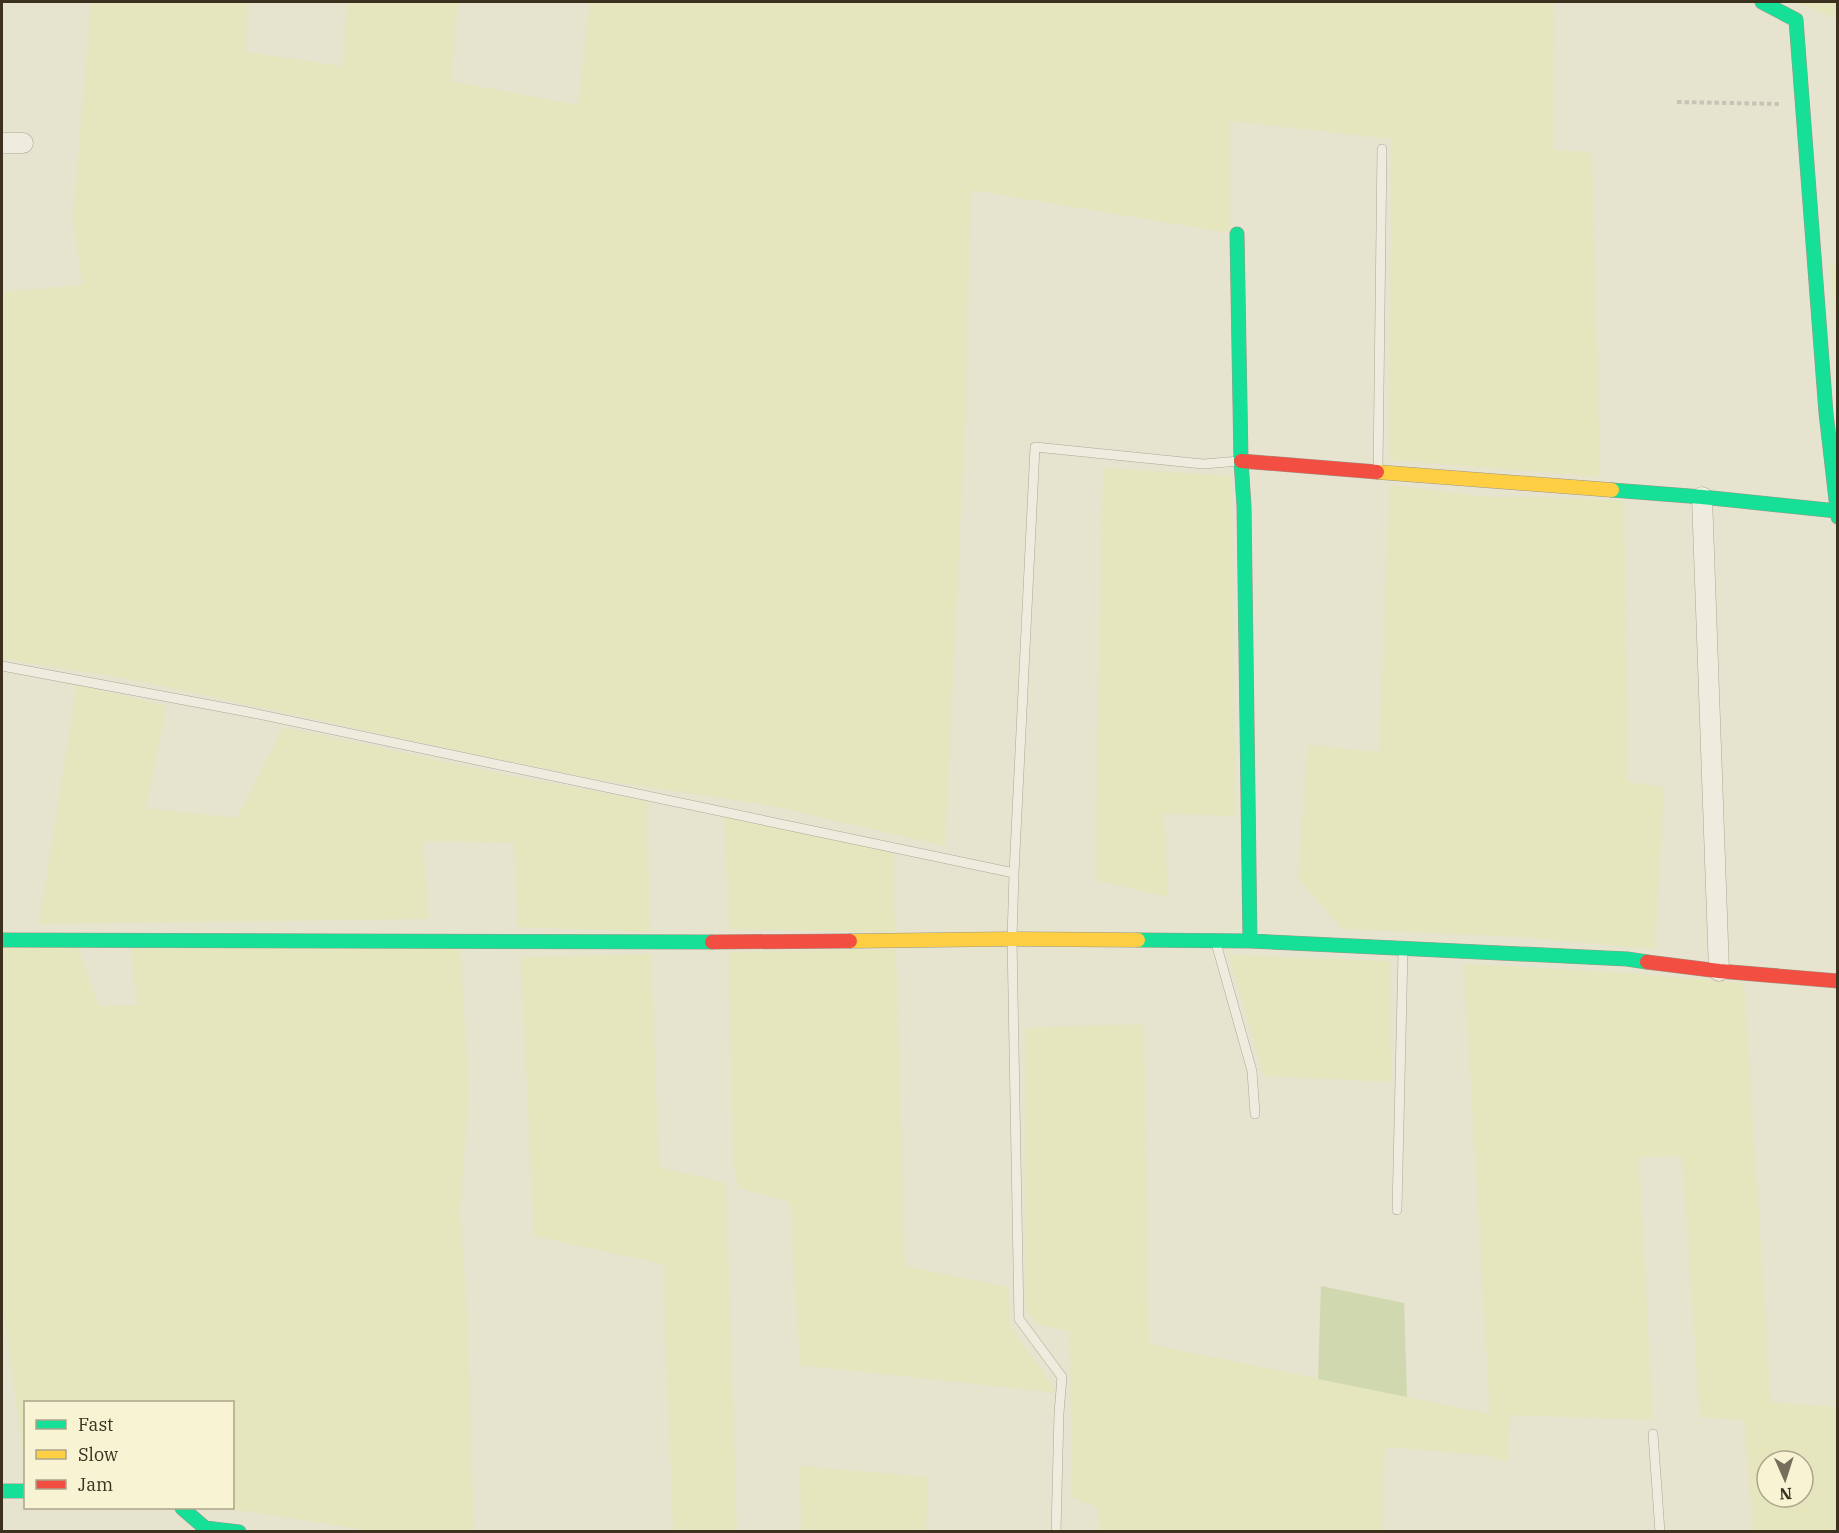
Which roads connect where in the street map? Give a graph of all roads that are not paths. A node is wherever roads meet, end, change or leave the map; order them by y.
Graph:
1 (1762, 2) edge
2 (2, 142) edge
3 (23, 143) dead end
4 (1382, 149) dead end
5 (1237, 234) dead end
6 (1832, 414) edge
7 (1241, 460) junction
8 (1378, 471) junction
9 (1702, 497) junction
10 (1837, 511) edge
11 (1838, 517) edge
12 (2, 666) edge
13 (1014, 873) junction
14 (2, 939) edge
15 (1012, 939) junction
16 (1216, 940) junction
17 (1250, 941) junction
18 (1402, 949) junction
19 (1719, 971) junction
20 (1838, 981) edge
21 (1254, 1114) dead end
22 (1397, 1210) dead end
23 (1653, 1434) dead end
24 (2, 1491) edge
25 (24, 1491) edge
26 (183, 1509) edge
27 (239, 1532) edge
28 (1056, 1532) edge
29 (1660, 1532) edge

1 - 6 street
2 - 3 street
4 - 8 lane
5 - 7 street
6 - 10 street
7 - 8 street
7 - 13 lane
7 - 17 street
8 - 9 street
9 - 10 street
9 - 19 street
10 - 11 street
12 - 13 lane
13 - 15 lane
14 - 15 street
15 - 16 street
15 - 28 lane
16 - 17 street
16 - 21 lane
17 - 18 street
18 - 19 street
18 - 22 lane
19 - 20 street
23 - 29 lane
24 - 25 street
26 - 27 street

